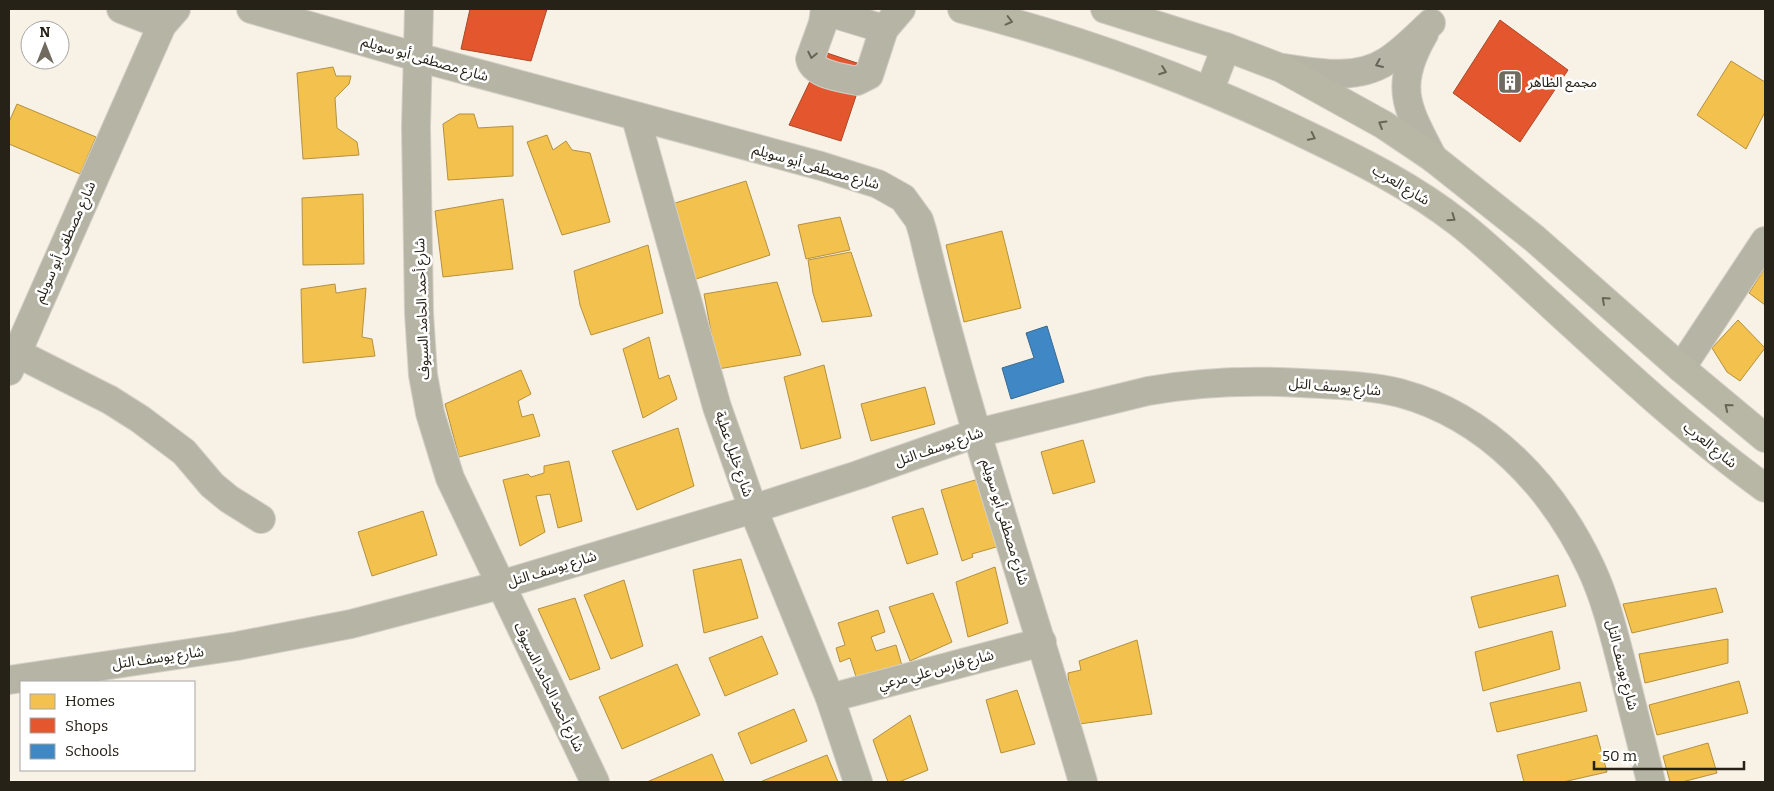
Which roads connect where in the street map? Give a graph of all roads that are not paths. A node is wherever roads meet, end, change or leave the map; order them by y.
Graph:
1 (121, 9) edge
2 (251, 9) edge
3 (419, 9) edge
4 (962, 9) edge
5 (1105, 9) edge
6 (825, 10) edge
7 (1436, 16) edge
8 (169, 17) edge
9 (892, 19) edge
10 (1226, 47) junction
11 (417, 57) junction
12 (1281, 68) junction
13 (1210, 90) junction
14 (636, 118) junction
15 (1433, 158) junction
16 (1535, 239) junction
17 (1765, 241) edge
18 (1510, 268) junction
19 (12, 357) edge
20 (1680, 368) junction
21 (977, 432) junction
22 (1765, 438) edge
23 (1765, 488) edge
24 (753, 509) junction
25 (261, 519) dead end
26 (500, 584) junction
27 (1042, 642) junction
28 (9, 680) edge
29 (830, 698) junction
30 (595, 782) edge
31 (858, 782) edge
32 (1083, 782) edge
33 (1651, 782) edge

1 - 8 street
2 - 11 street, شارع مصطفى أبو سويلم
3 - 11 street, شارع أحمد الحامد السيوف
4 -> 13 main road, شارع العرب
5 - 10 main road
6 - 9 street
6 -> 9 street
7 -> 12 street
7 - 15 street
8 - 19 street, شارع مصطفى أبو سويلم
10 - 12 main road
10 - 13 main road
11 - 14 street, شارع مصطفى أبو سويلم
11 - 26 street, شارع أحمد الحامد السيوف
15 -> 12 main road
13 -> 18 main road, شارع العرب
14 - 21 street, شارع مصطفى أبو سويلم
14 - 24 street, شارع خليل عطية
15 - 16 main road
16 - 18 main road
20 -> 16 main road
17 - 20 street
18 - 23 main road, شارع العرب
19 - 25 street
22 -> 20 main road
21 - 24 street, شارع يوسف التل
21 - 27 street, شارع مصطفى أبو سويلم
21 - 33 street, شارع يوسف التل
24 - 26 street, شارع يوسف التل
24 - 29 street, شارع خليل عطية
26 - 28 street, شارع يوسف التل
26 - 30 street, شارع أحمد الحامد السيوف
27 - 29 street, شارع فارس علي مرعي
27 - 32 street, شارع مصطفى أبو سويلم
29 - 31 street, شارع خليل عطية

